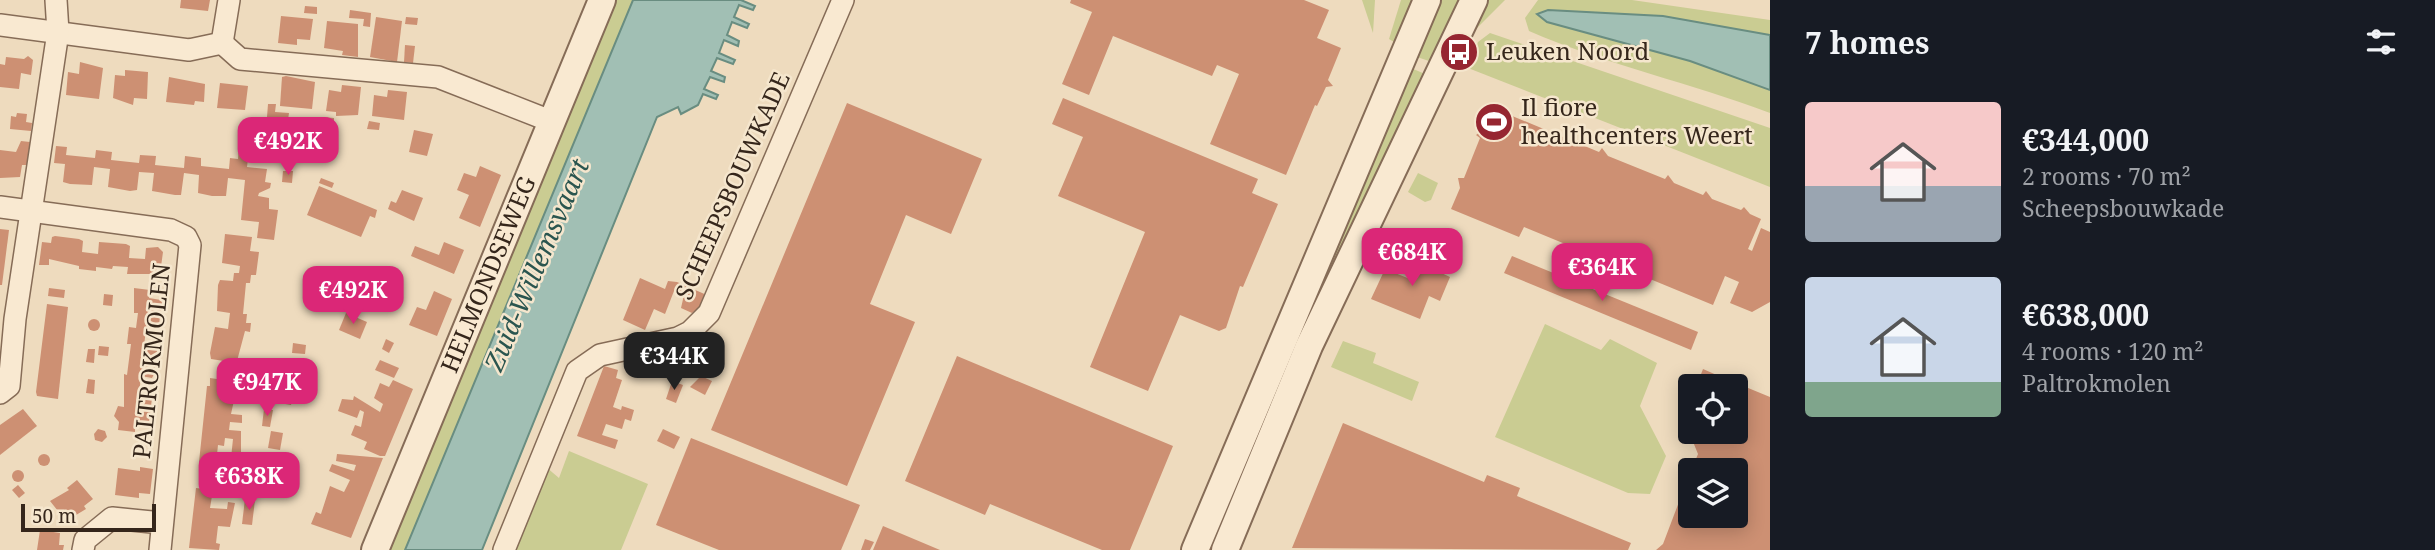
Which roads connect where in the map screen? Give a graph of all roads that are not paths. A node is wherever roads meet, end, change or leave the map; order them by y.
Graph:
1 (56, 0) edge
2 (229, 0) edge
3 (602, 0) edge
4 (843, 0) edge
5 (1427, 0) edge
6 (1474, 0) edge
7 (0, 25) edge
8 (58, 32) junction
9 (222, 43) junction
10 (552, 122) junction
11 (0, 207) edge
12 (32, 211) junction
13 (8, 325) edge
14 (0, 393) edge
15 (162, 523) junction
16 (83, 550) edge
17 (160, 550) edge
18 (375, 550) edge
19 (504, 550) edge
20 (1195, 550) edge
21 (1225, 550) edge

1 - 8 street
2 - 9 street
3 - 10 street, HELMONDSEWEG
4 - 19 street, SCHEEPSBOUWKADE
5 - 20 street
6 - 21 street
7 - 8 street
8 - 9 street
8 - 12 street
9 - 10 street
10 - 18 street, HELMONDSEWEG
11 - 12 street, PALTROKMOLEN
12 - 13 street
12 - 15 street, PALTROKMOLEN
13 - 14 street
15 - 16 street
15 - 17 street, PALTROKMOLEN

